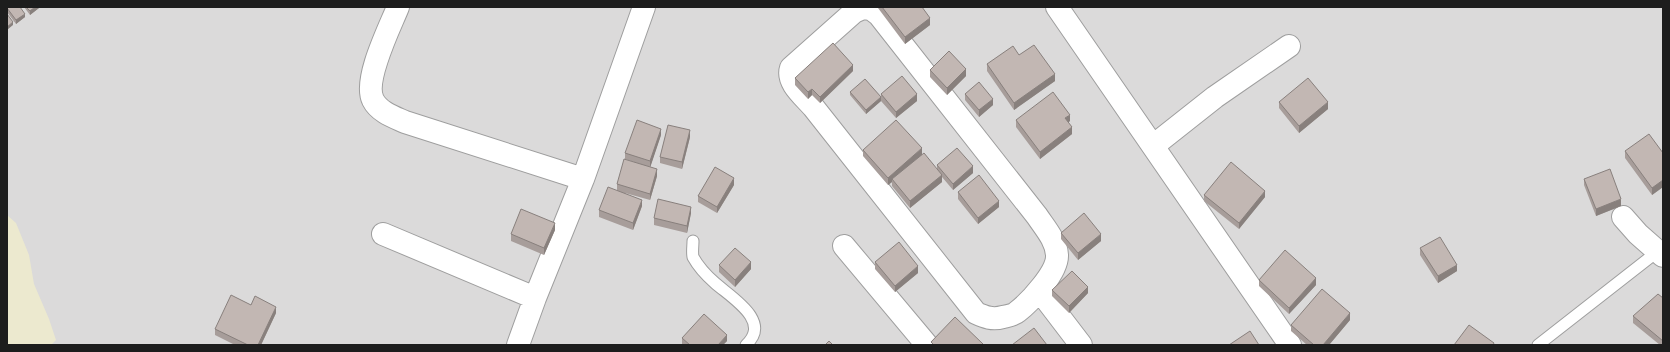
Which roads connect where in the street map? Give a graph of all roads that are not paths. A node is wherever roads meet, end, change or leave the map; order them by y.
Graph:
1 (398, 7) edge
2 (644, 7) edge
3 (1057, 7) edge
4 (1289, 46) dead end
5 (1153, 146) junction
6 (583, 179) junction
7 (1623, 216) dead end
8 (383, 234) dead end
9 (693, 241) dead end
10 (844, 246) dead end
11 (1660, 254) edge
12 (1039, 290) junction
13 (535, 298) junction
14 (518, 345) edge
15 (746, 345) edge
16 (927, 345) edge
17 (1081, 345) edge
18 (1290, 345) edge
19 (1538, 345) edge

1 - 6 street
2 - 6 street
3 - 5 street
4 - 5 street
5 - 18 street
6 - 13 street
7 - 11 street
8 - 13 street
9 - 15 lane
10 - 16 street
11 - 19 lane
12 - 12 street
12 - 17 street
13 - 14 street

